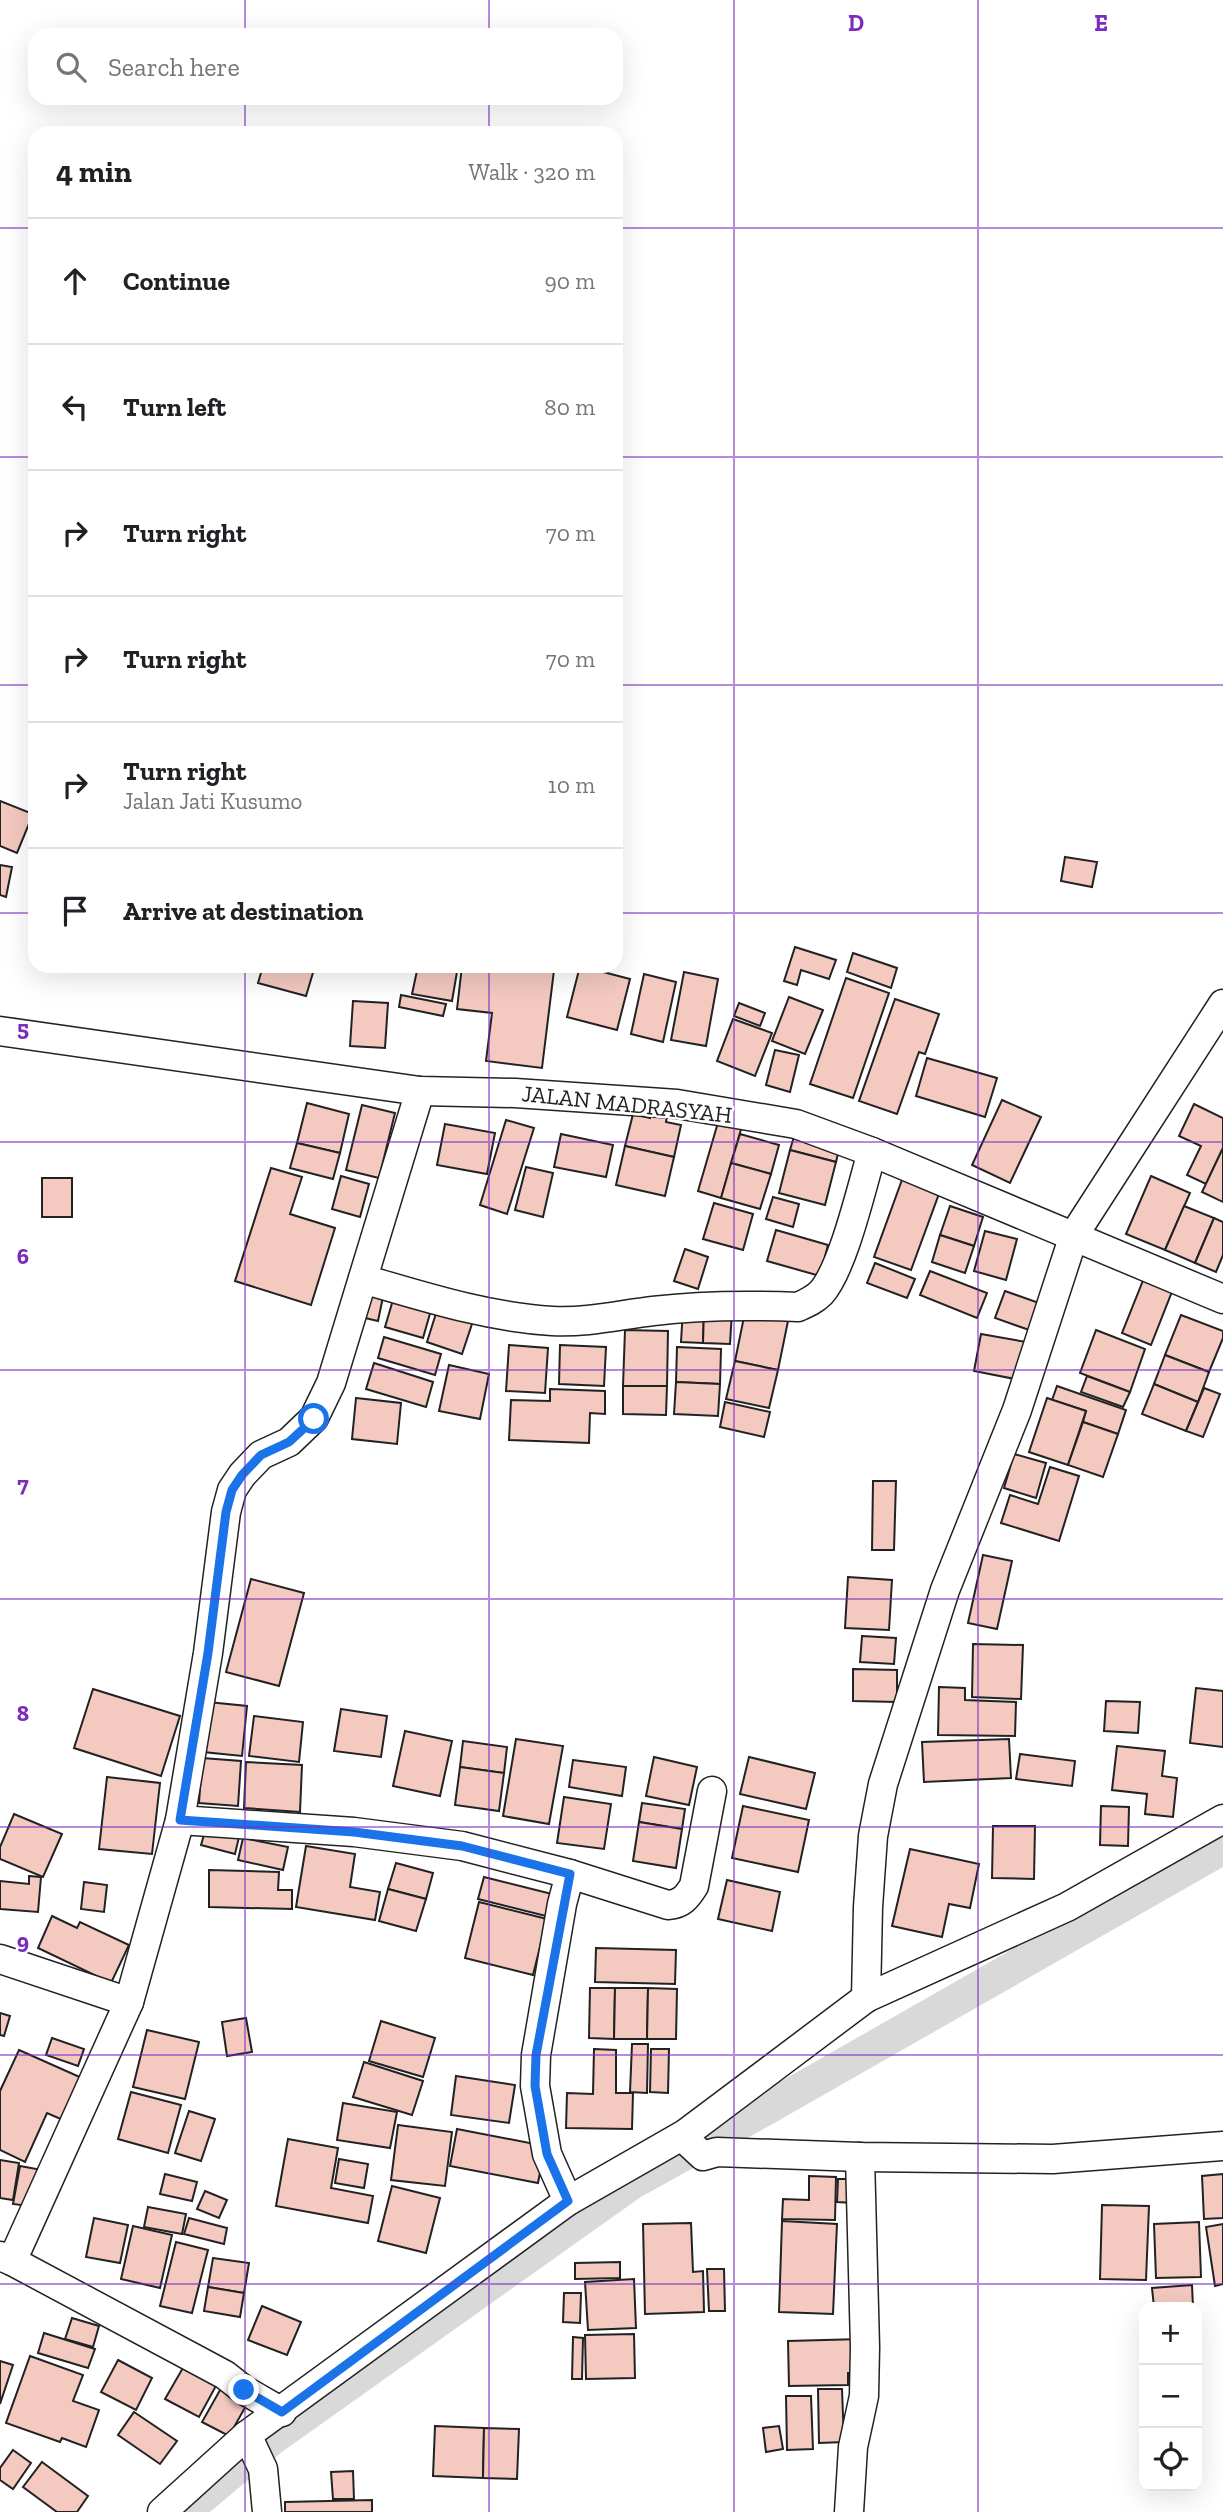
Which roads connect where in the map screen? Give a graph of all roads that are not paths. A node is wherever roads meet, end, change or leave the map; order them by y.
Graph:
1 (1223, 1004) edge
2 (0, 1031) edge
3 (420, 1091) junction
4 (872, 1152) junction
5 (1074, 1235) junction
6 (363, 1279) junction
7 (1223, 1299) edge
8 (712, 1791) dead end
9 (1223, 1819) edge
10 (180, 1820) junction
11 (570, 1874) junction
12 (0, 1959) edge
13 (866, 1998) junction
14 (129, 2002) junction
15 (692, 2145) junction
16 (1223, 2146) edge
17 (860, 2157) junction
18 (568, 2201) junction
19 (6, 2259) edge
20 (282, 2412) junction
21 (254, 2450) junction
22 (162, 2512) edge
23 (267, 2512) edge
24 (849, 2512) edge

1 - 5 street
2 - 3 street, JALAN MADRASYAH
3 - 4 street, JALAN MADRASYAH
3 - 6 street
4 - 5 street, JALAN MADRASYAH
4 - 6 street
5 - 7 street, JALAN MADRASYAH
5 - 13 street
6 - 10 street
8 - 11 street
9 - 13 street
10 - 11 street
10 - 14 street
11 - 18 street
12 - 14 street
13 - 15 street
14 - 19 street
15 - 17 street
15 - 18 street
16 - 17 street
17 - 24 street
18 - 20 street
19 - 20 street
20 - 21 street
21 - 22 street
21 - 23 street

